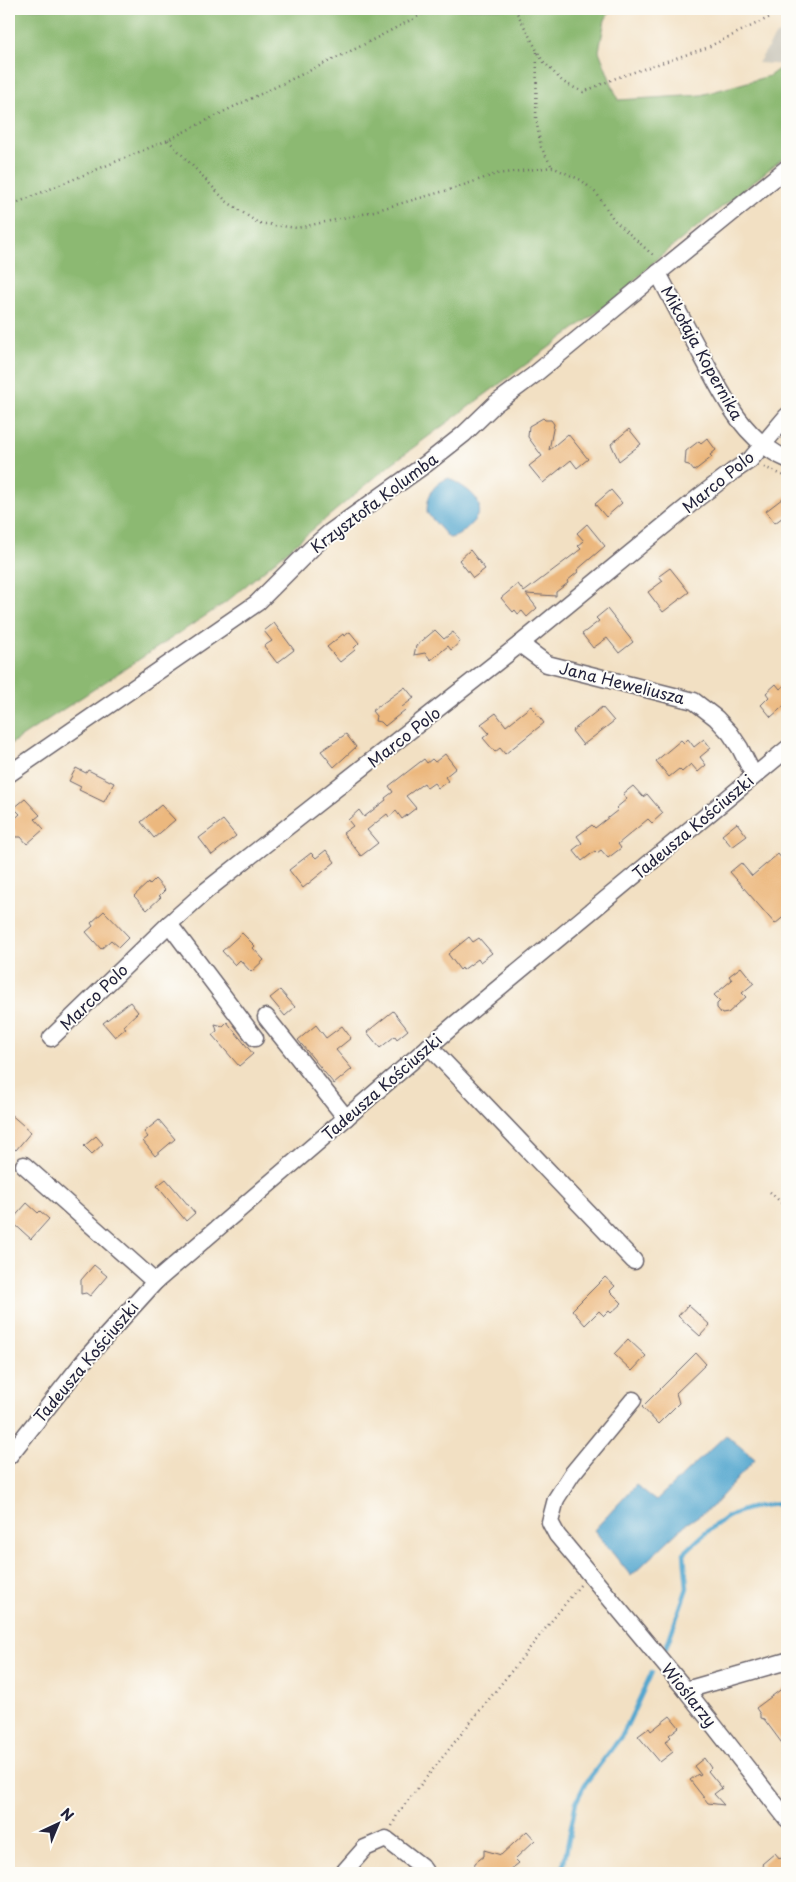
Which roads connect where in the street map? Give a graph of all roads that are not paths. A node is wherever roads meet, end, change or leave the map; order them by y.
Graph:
1 (787, 168) edge
2 (658, 273) junction
3 (787, 416) edge
4 (763, 444) junction
5 (787, 459) edge
6 (520, 644) junction
7 (787, 749) edge
8 (9, 774) edge
9 (754, 776) junction
10 (168, 924) junction
11 (266, 1017) dead end
12 (51, 1038) dead end
13 (255, 1038) dead end
14 (429, 1046) junction
15 (346, 1118) junction
16 (24, 1165) dead end
17 (634, 1261) dead end
18 (155, 1282) junction
19 (633, 1400) dead end
20 (9, 1456) edge
21 (787, 1660) edge
22 (686, 1690) junction
23 (787, 1819) edge
24 (343, 1873) edge
25 (426, 1873) edge

1 - 2 street, Mikołaja Kopernika
2 - 4 street, Mikołaja Kopernika
2 - 8 street, Krzysztofa Kolumba
3 - 4 street, Marco Polo
4 - 5 street, Mikołaja Kopernika
4 - 6 street, Marco Polo
6 - 9 street, Jana Heweliusza
6 - 10 street, Marco Polo
7 - 9 street, Tadeusza Kościuszki
9 - 14 street, Tadeusza Kościuszki
10 - 12 street, Marco Polo
10 - 13 street
11 - 15 street
14 - 15 street, Tadeusza Kościuszki
14 - 17 street
15 - 18 street, Tadeusza Kościuszki
16 - 18 street
18 - 20 street, Tadeusza Kościuszki
19 - 22 street, Wioślarzy
21 - 22 street
22 - 23 street, Wioślarzy
24 - 25 street

